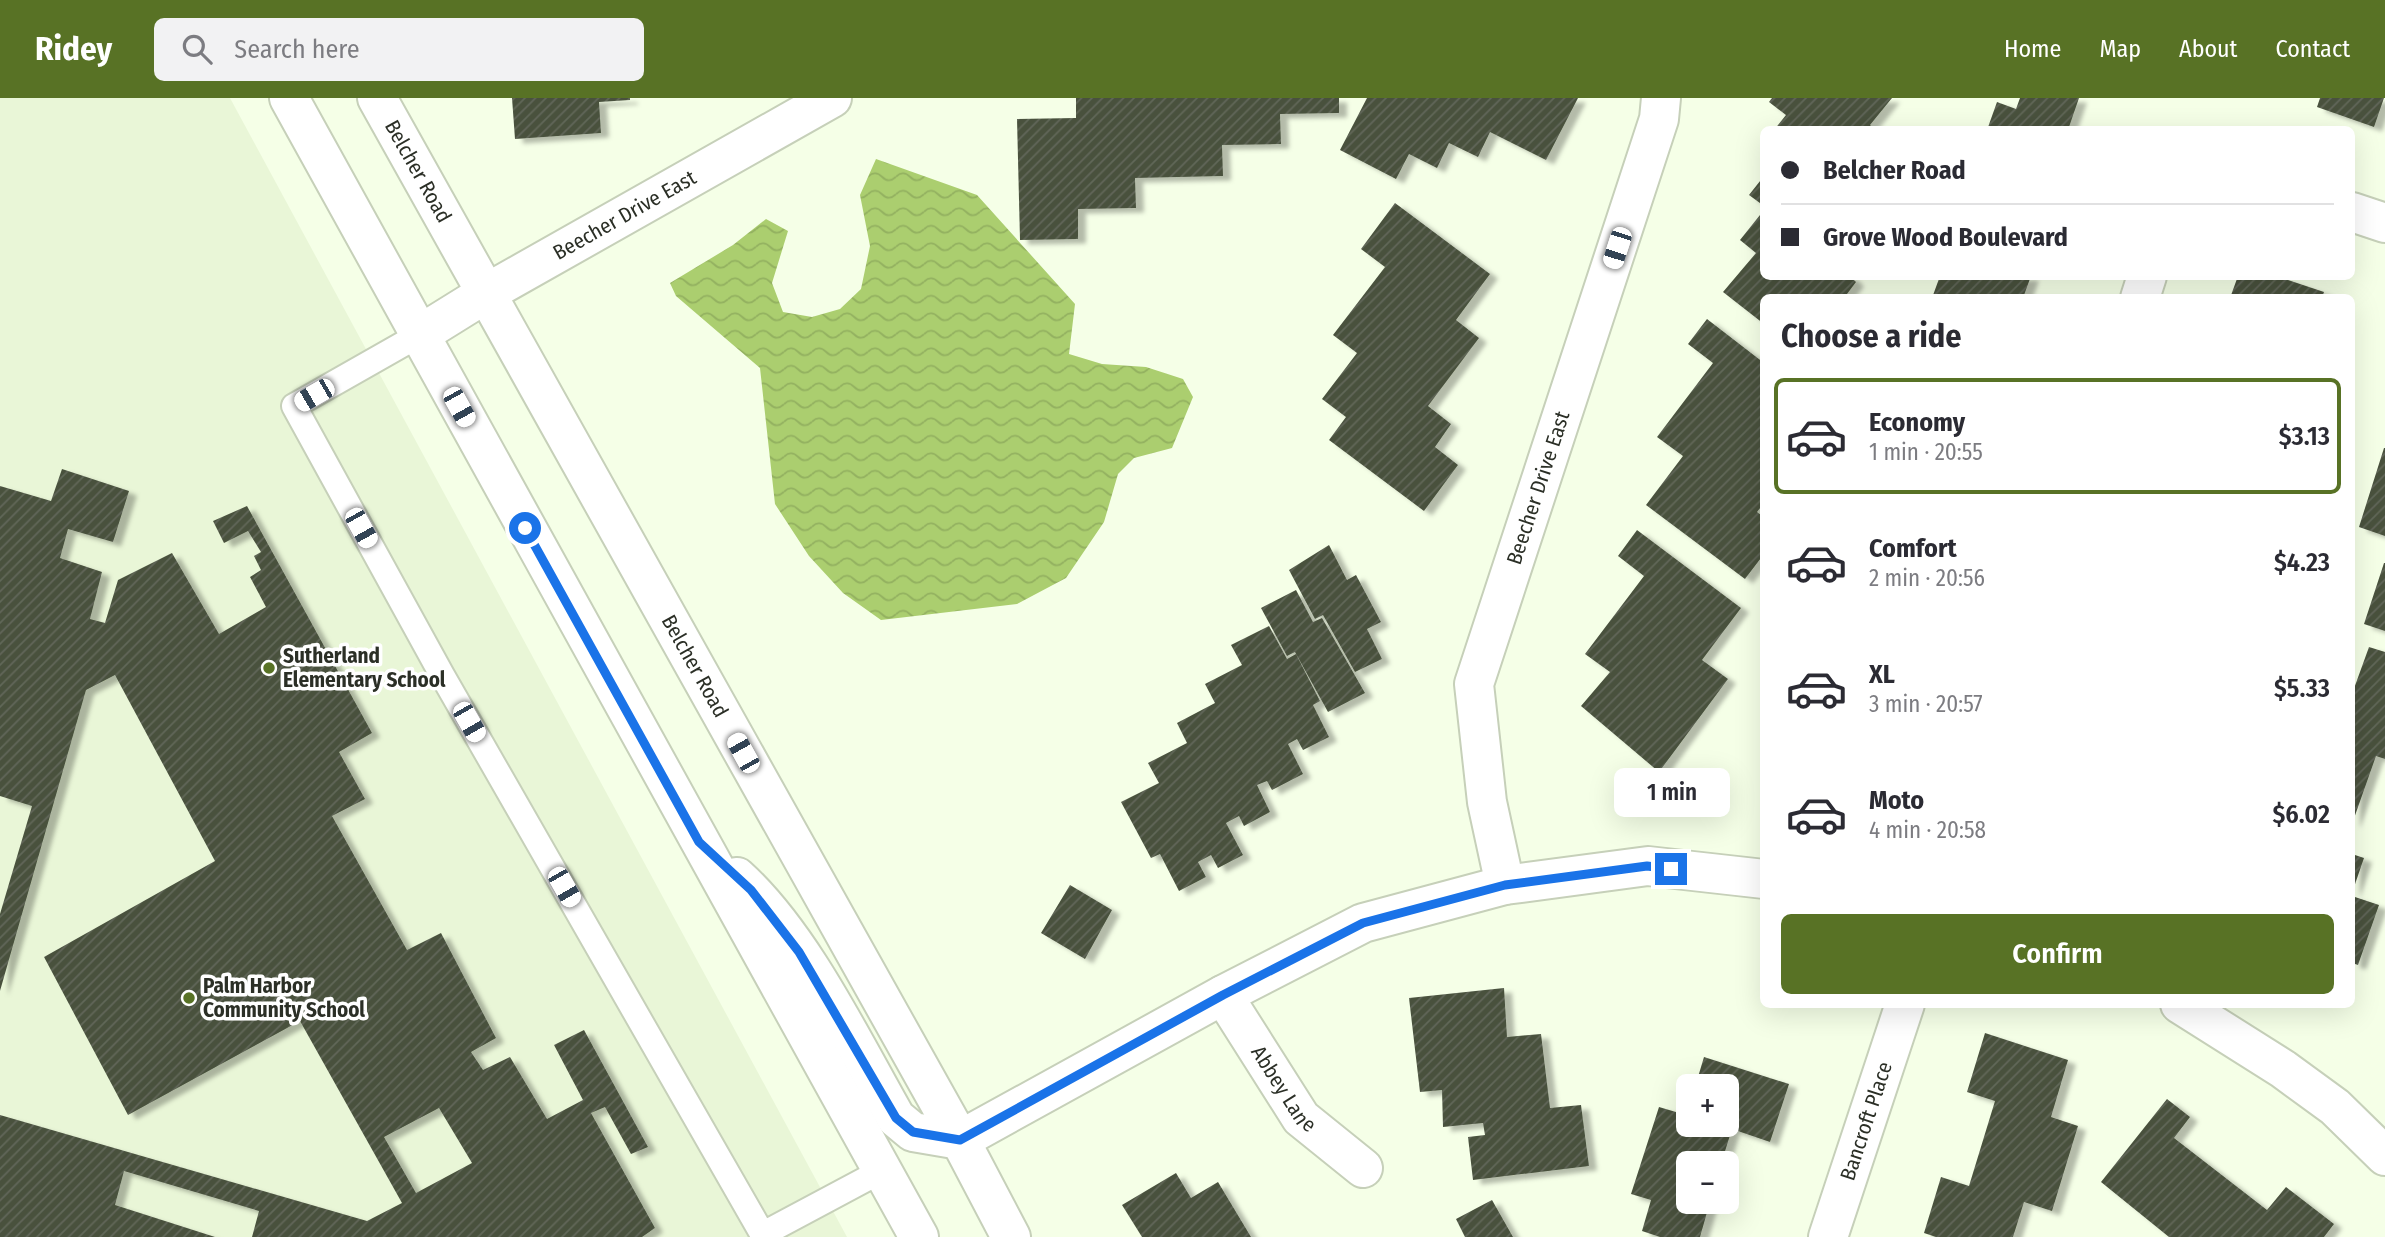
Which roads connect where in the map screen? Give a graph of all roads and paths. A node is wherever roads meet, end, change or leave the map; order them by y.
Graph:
1 (289, 98) edge
2 (377, 98) edge
3 (832, 98) edge
4 (1661, 98) edge
5 (2355, 213) edge
6 (2385, 223) edge
7 (485, 294) junction
8 (419, 335) junction
9 (699, 842) junction
10 (1760, 879) edge
11 (1505, 885) junction
12 (1223, 995) junction
13 (1904, 1008) edge
14 (2186, 1008) edge
15 (960, 1140) junction
16 (2385, 1155) edge
17 (1363, 1168) dead end
18 (883, 1170) junction
19 (763, 1236) edge
20 (919, 1237) edge
21 (1011, 1237) edge
22 (1828, 1237) edge

1 - 8 main road
2 - 7 main road, Belcher Road
3 - 7 main road, Beecher Drive East
4 - 11 main road, Beecher Drive East
5 - 6 main road
7 - 8 main road, Beecher Drive East
7 - 15 main road, Belcher Road
8 - 9 main road
8 - 19 lane
9 - 15 main road
9 - 18 main road
10 - 11 main road
11 - 12 main road
12 - 15 main road
12 - 17 main road, Abbey Lane
13 - 22 main road, Bancroft Place
14 - 16 main road
15 - 21 main road, Belcher Road
18 - 19 lane
18 - 20 main road

